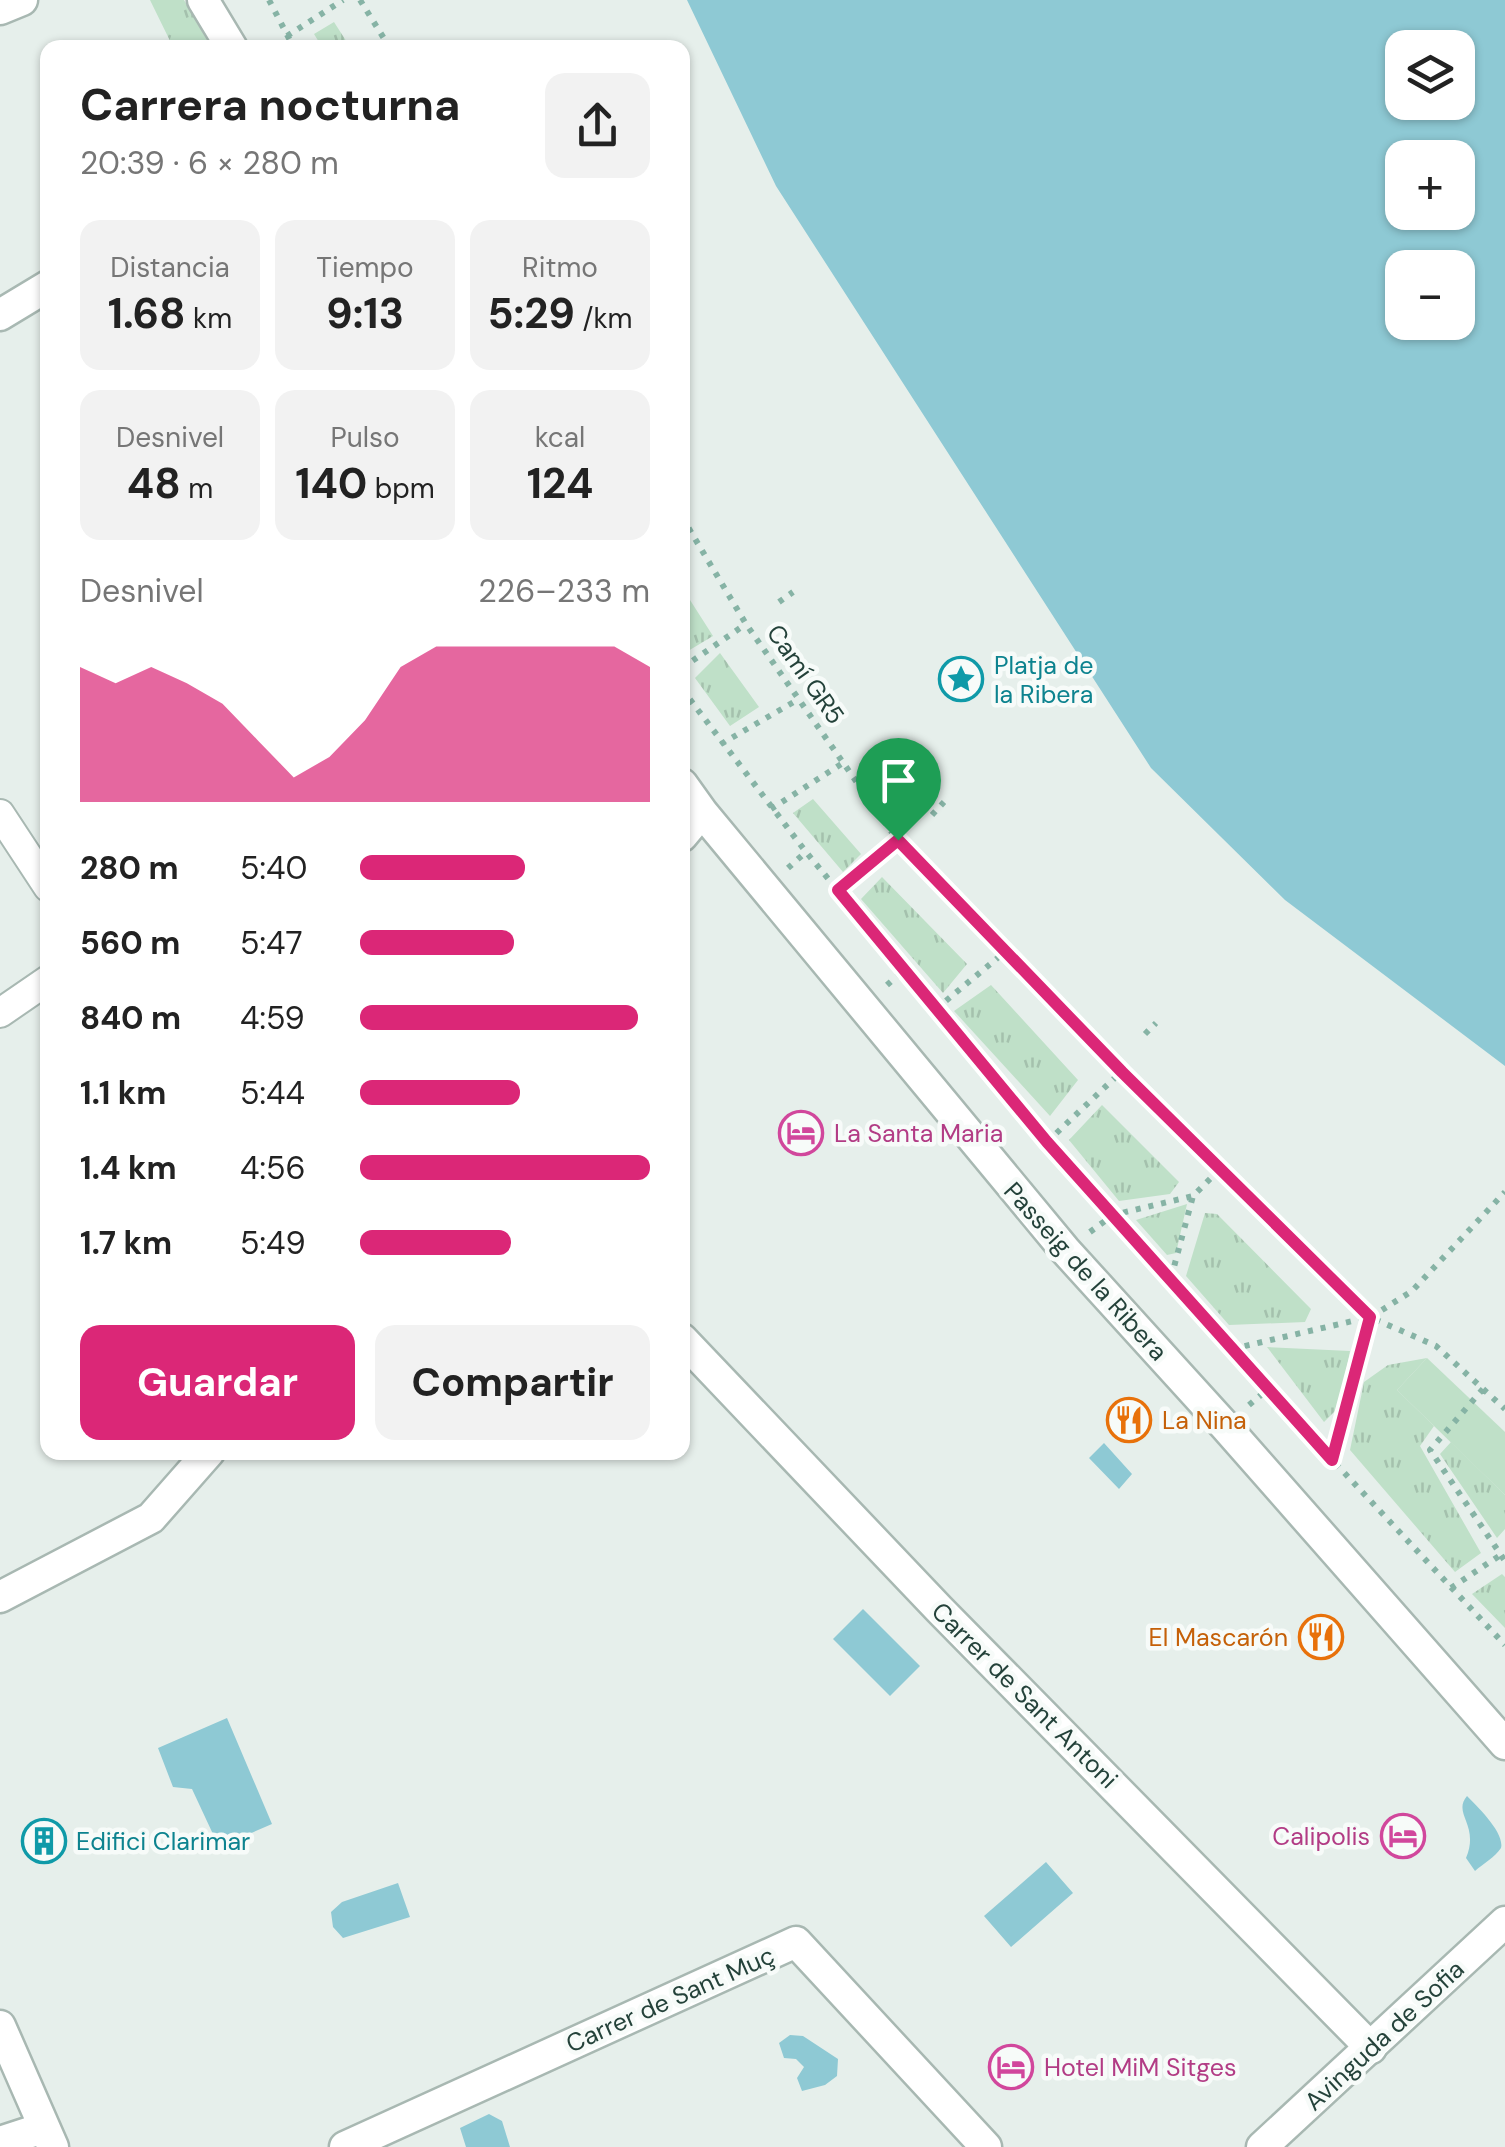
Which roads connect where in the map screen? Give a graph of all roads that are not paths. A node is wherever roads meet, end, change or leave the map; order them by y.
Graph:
1 (22, 0) edge
2 (203, 0) edge
3 (0, 9) edge
4 (227, 40) edge
5 (40, 291) edge
6 (0, 314) edge
7 (0, 814) edge
8 (692, 824) edge
9 (40, 874) edge
10 (37, 988) edge
11 (0, 1014) edge
12 (690, 1347) edge
13 (203, 1460) edge
14 (0, 1597) edge
15 (1505, 1744) edge
16 (1505, 1922) edge
17 (0, 2026) edge
18 (1371, 2048) junction
19 (48, 2138) edge
20 (0, 2142) edge
21 (345, 2147) edge
22 (986, 2147) edge
23 (1262, 2147) edge

1 - 3 street
2 - 4 street
5 - 6 street
7 - 9 street
8 - 15 street, Passeig de la Ribera
10 - 11 street
12 - 18 street, Carrer de Sant Antoni
13 - 14 street
16 - 18 street, Avinguda de Sofia
17 - 19 street
18 - 23 street, Avinguda de Sofia
19 - 20 street
21 - 22 street, Carrer de Sant Muç

